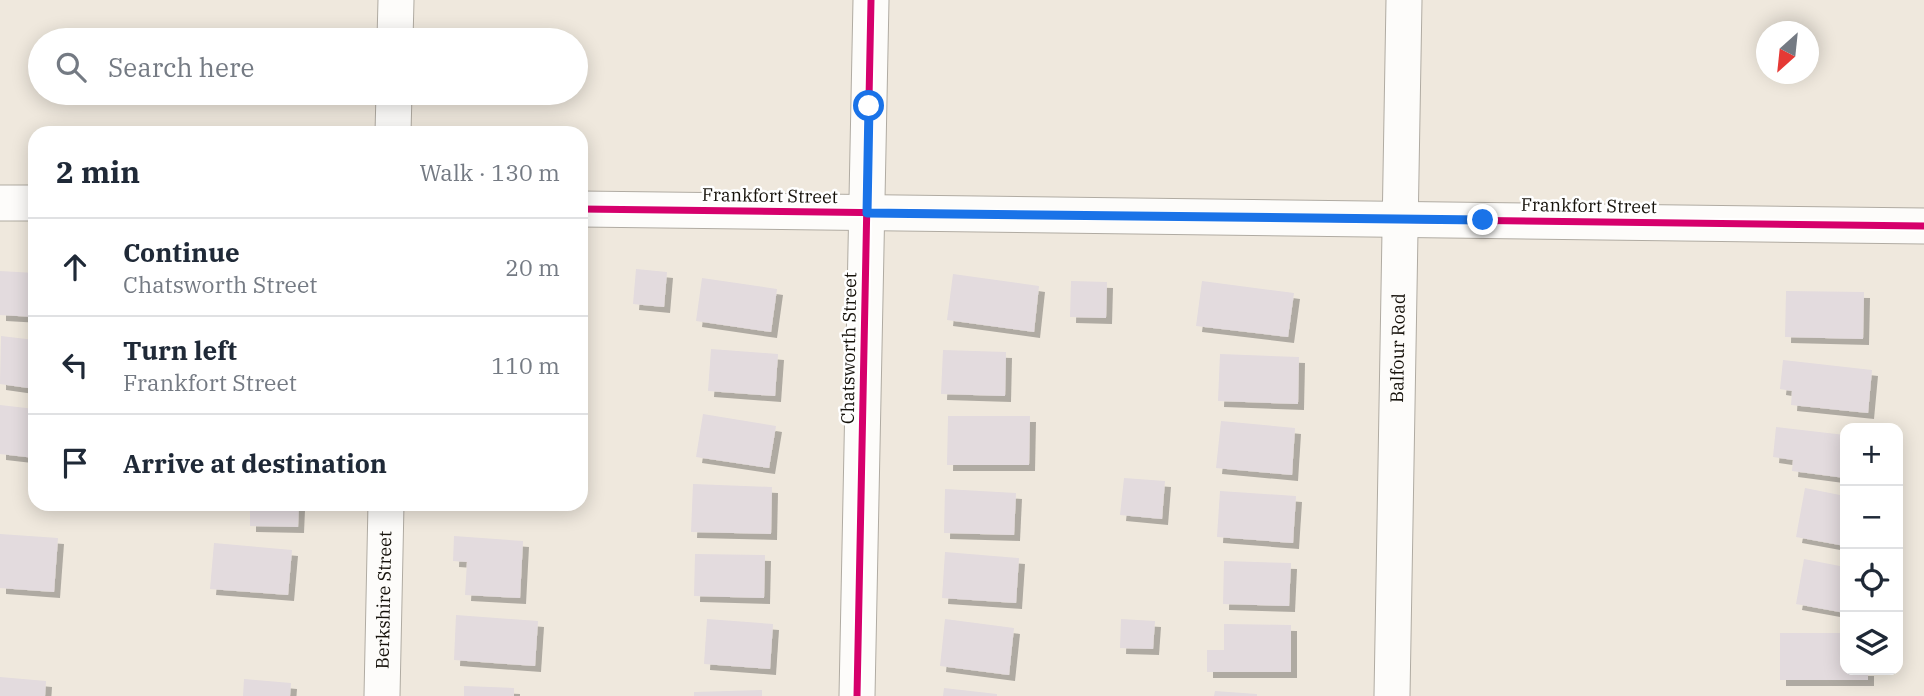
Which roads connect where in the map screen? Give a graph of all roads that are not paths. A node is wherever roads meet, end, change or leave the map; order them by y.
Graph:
1 (396, 0) edge
2 (872, 0) edge
3 (1404, 0) edge
4 (395, 28) edge
5 (394, 105) edge
6 (393, 126) edge
7 (0, 203) edge
8 (28, 203) edge
9 (588, 209) edge
10 (867, 213) junction
11 (1400, 220) junction
12 (1924, 226) edge
13 (386, 511) edge
14 (382, 696) edge
15 (857, 696) edge
16 (1392, 696) edge

1 - 4 street
2 - 10 street, Chatsworth Street
3 - 11 street, Balfour Road
5 - 6 street
7 - 8 street
9 - 10 street, Frankfort Street
10 - 11 street, Frankfort Street
10 - 15 street, Chatsworth Street
11 - 12 street, Frankfort Street
11 - 16 street, Balfour Road
13 - 14 street, Berkshire Street

